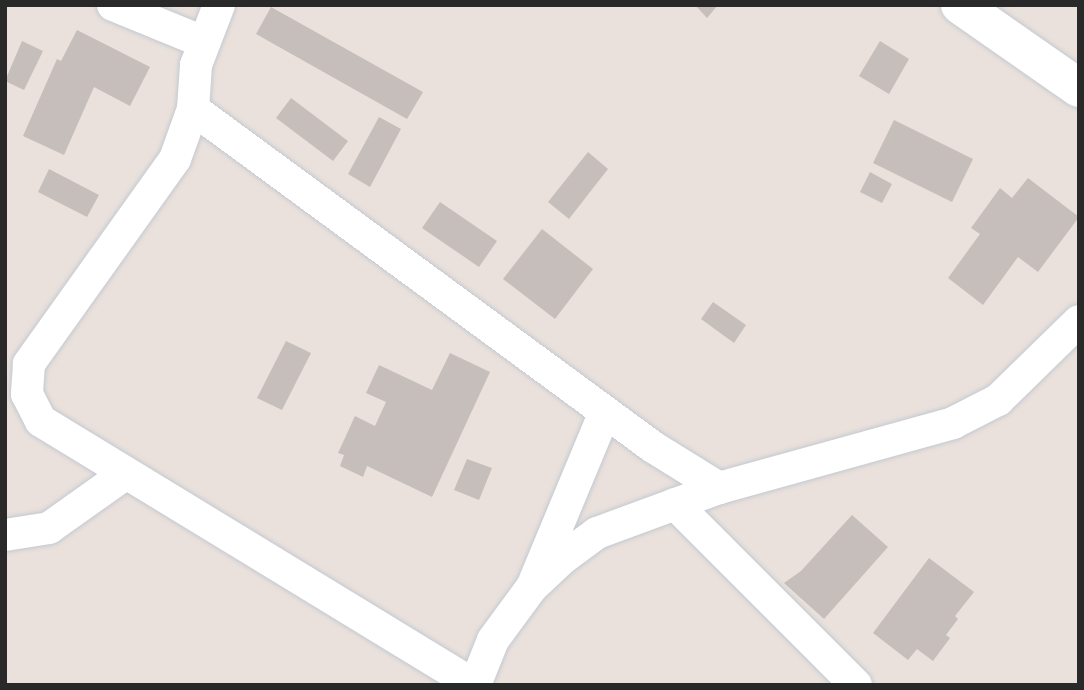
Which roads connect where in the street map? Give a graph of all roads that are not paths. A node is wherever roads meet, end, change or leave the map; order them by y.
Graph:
1 (113, 5) edge
2 (219, 5) edge
3 (960, 5) edge
4 (203, 41) junction
5 (1079, 88) edge
6 (193, 109) junction
7 (1079, 321) edge
8 (606, 412) junction
9 (125, 474) junction
10 (719, 488) junction
11 (675, 504) junction
12 (5, 535) edge
13 (532, 587) junction
14 (475, 685) edge
15 (856, 685) edge

1 - 4 street
2 - 4 street
3 - 5 street
4 - 6 street
6 - 8 street
6 - 9 street
7 - 10 street
8 - 10 street
8 - 13 street
9 - 12 street
9 - 14 street
10 - 11 street
11 - 13 street
11 - 15 street
13 - 14 street

